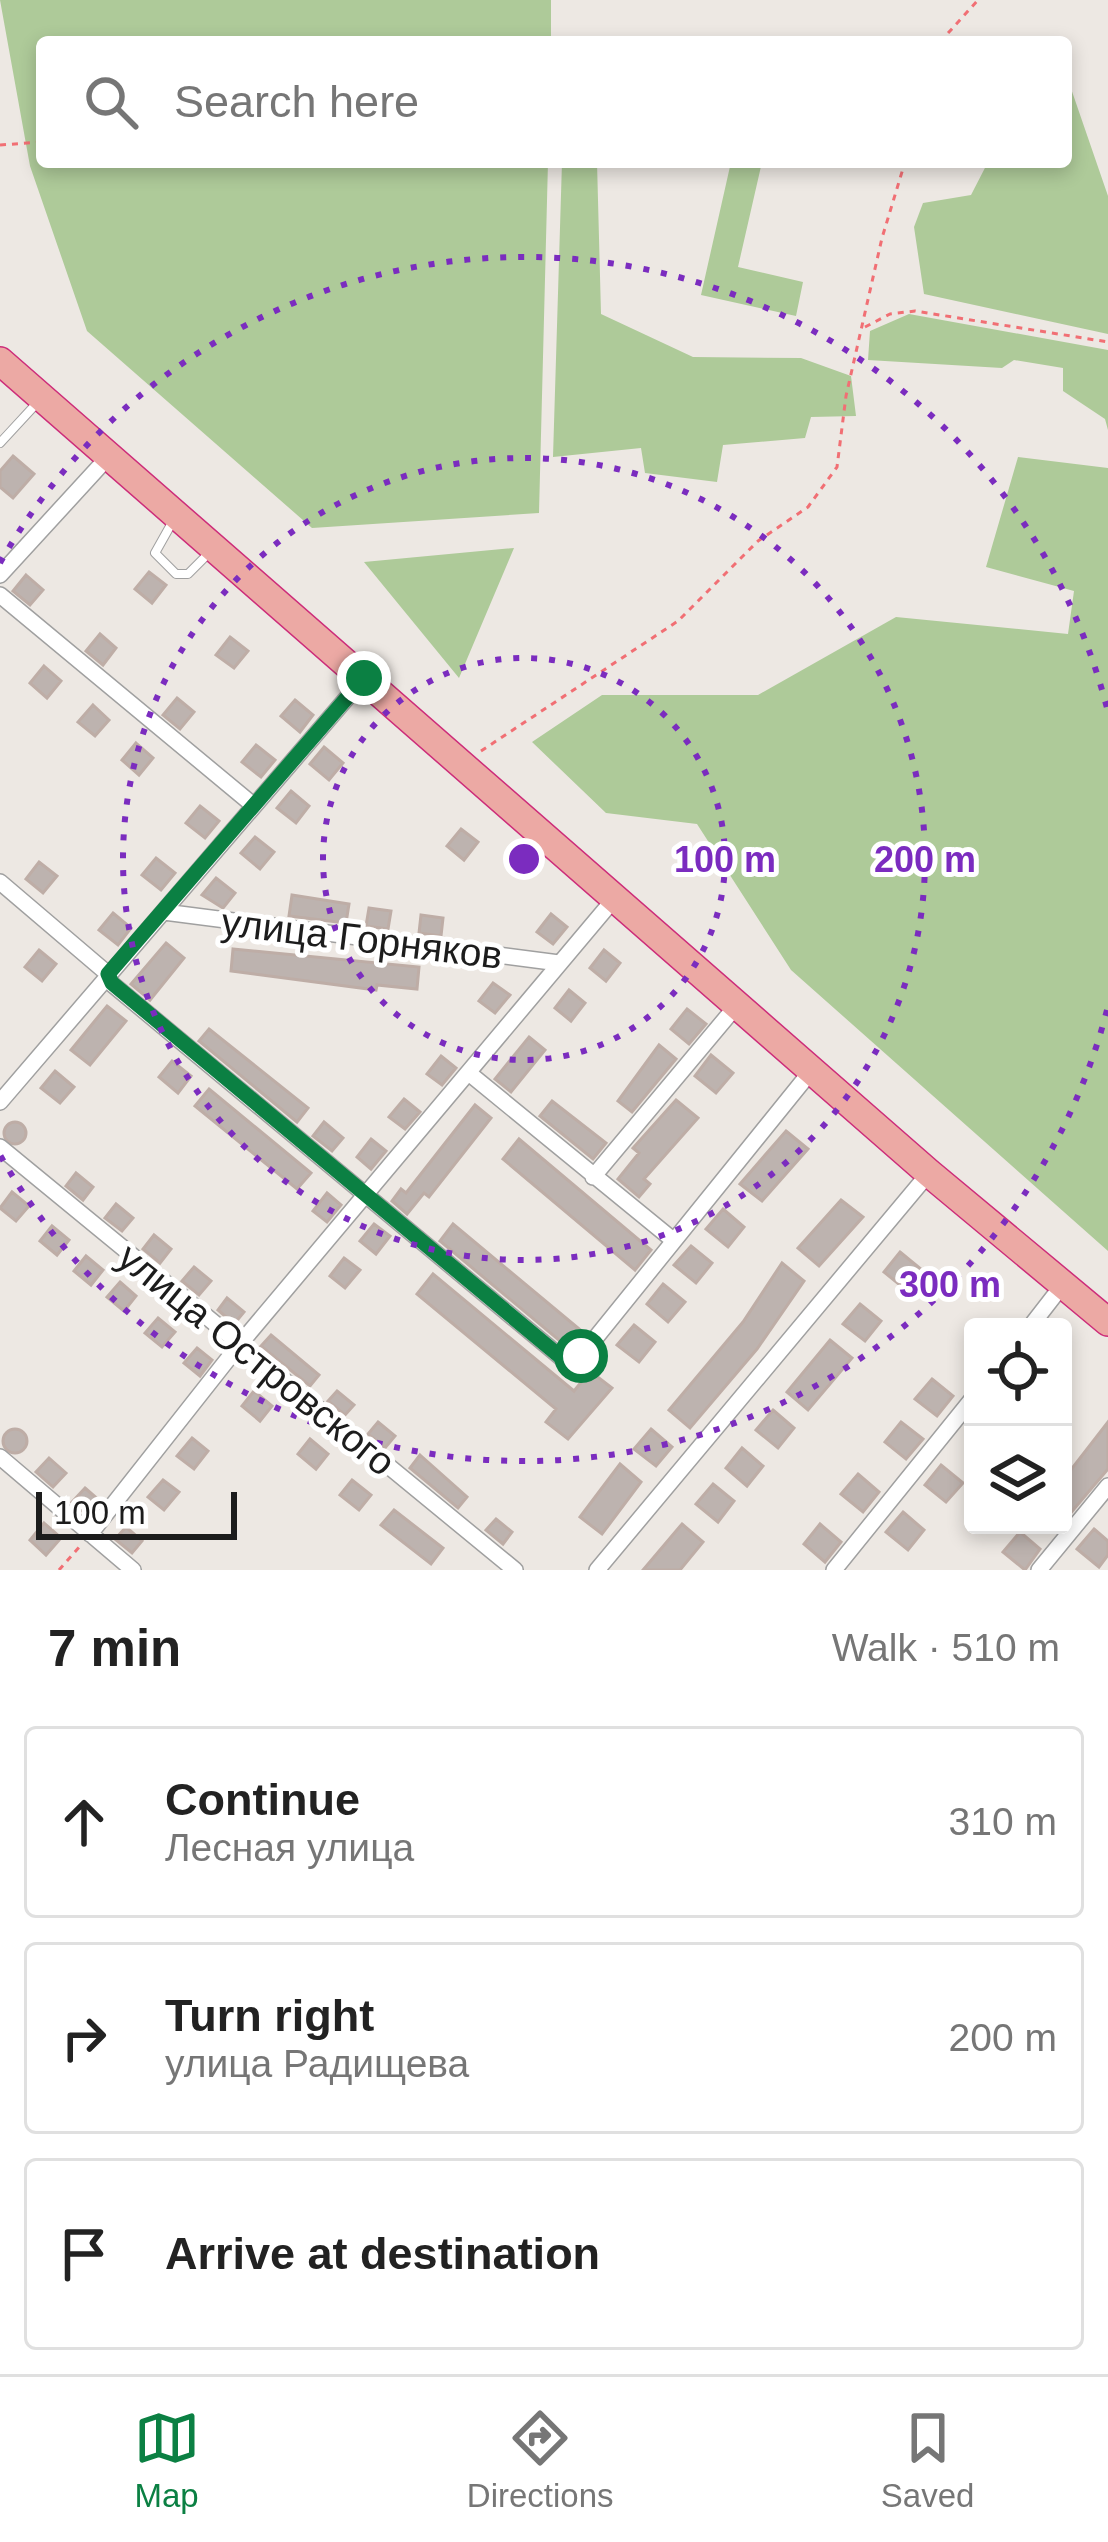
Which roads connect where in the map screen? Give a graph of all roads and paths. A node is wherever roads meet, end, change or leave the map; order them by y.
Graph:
1 (978, 0) edge
2 (945, 36) edge
3 (36, 142) edge
4 (0, 145) edge
5 (903, 168) edge
6 (864, 327) junction
7 (1108, 342) edge
8 (0, 362) edge
9 (42, 398) junction
10 (0, 442) edge
11 (110, 455) junction
12 (178, 515) junction
13 (215, 547) junction
14 (0, 575) edge
15 (0, 595) edge
16 (364, 678) junction
17 (461, 764) junction
18 (253, 805) junction
19 (0, 883) edge
20 (614, 898) junction
21 (164, 912) junction
22 (559, 964) junction
23 (108, 974) junction
24 (737, 1005) junction
25 (812, 1070) junction
26 (470, 1073) junction
27 (0, 1102) edge
28 (0, 1147) edge
29 (929, 1173) junction
30 (593, 1177) junction
31 (367, 1193) junction
32 (673, 1240) junction
33 (1061, 1287) junction
34 (1037, 1318) edge
35 (1108, 1322) edge
36 (239, 1345) junction
37 (964, 1409) edge
38 (0, 1457) edge
39 (1108, 1486) edge
40 (90, 1534) junction
41 (59, 1570) edge
42 (133, 1570) edge
43 (514, 1570) edge
44 (597, 1570) edge
45 (834, 1570) edge
46 (1039, 1570) edge

1 - 2 path
3 - 4 path
5 - 6 path
6 - 7 path
6 - 17 path
8 - 9 highway
9 - 10 lane
9 - 11 highway
11 - 12 highway
11 - 14 street
12 - 13 highway
12 - 13 lane
13 - 16 highway
15 - 18 street
16 - 17 highway
16 - 18 street
17 - 20 highway
18 - 21 street
19 - 23 street
20 - 22 street
20 - 24 highway
21 - 22 street, улица Горняков
21 - 23 street
22 - 26 street
23 - 27 street
23 - 31 street
24 - 25 highway
24 - 30 street
25 - 29 highway
25 - 32 street
26 - 30 street
26 - 31 street
28 - 36 street, улица Островского
29 - 33 highway
29 - 44 street
30 - 32 street
31 - 32 street
31 - 36 street
33 - 34 street
33 - 35 highway
36 - 40 street
36 - 43 street, улица Островского
37 - 45 street
38 - 40 street
39 - 46 street
40 - 41 path
40 - 42 street

